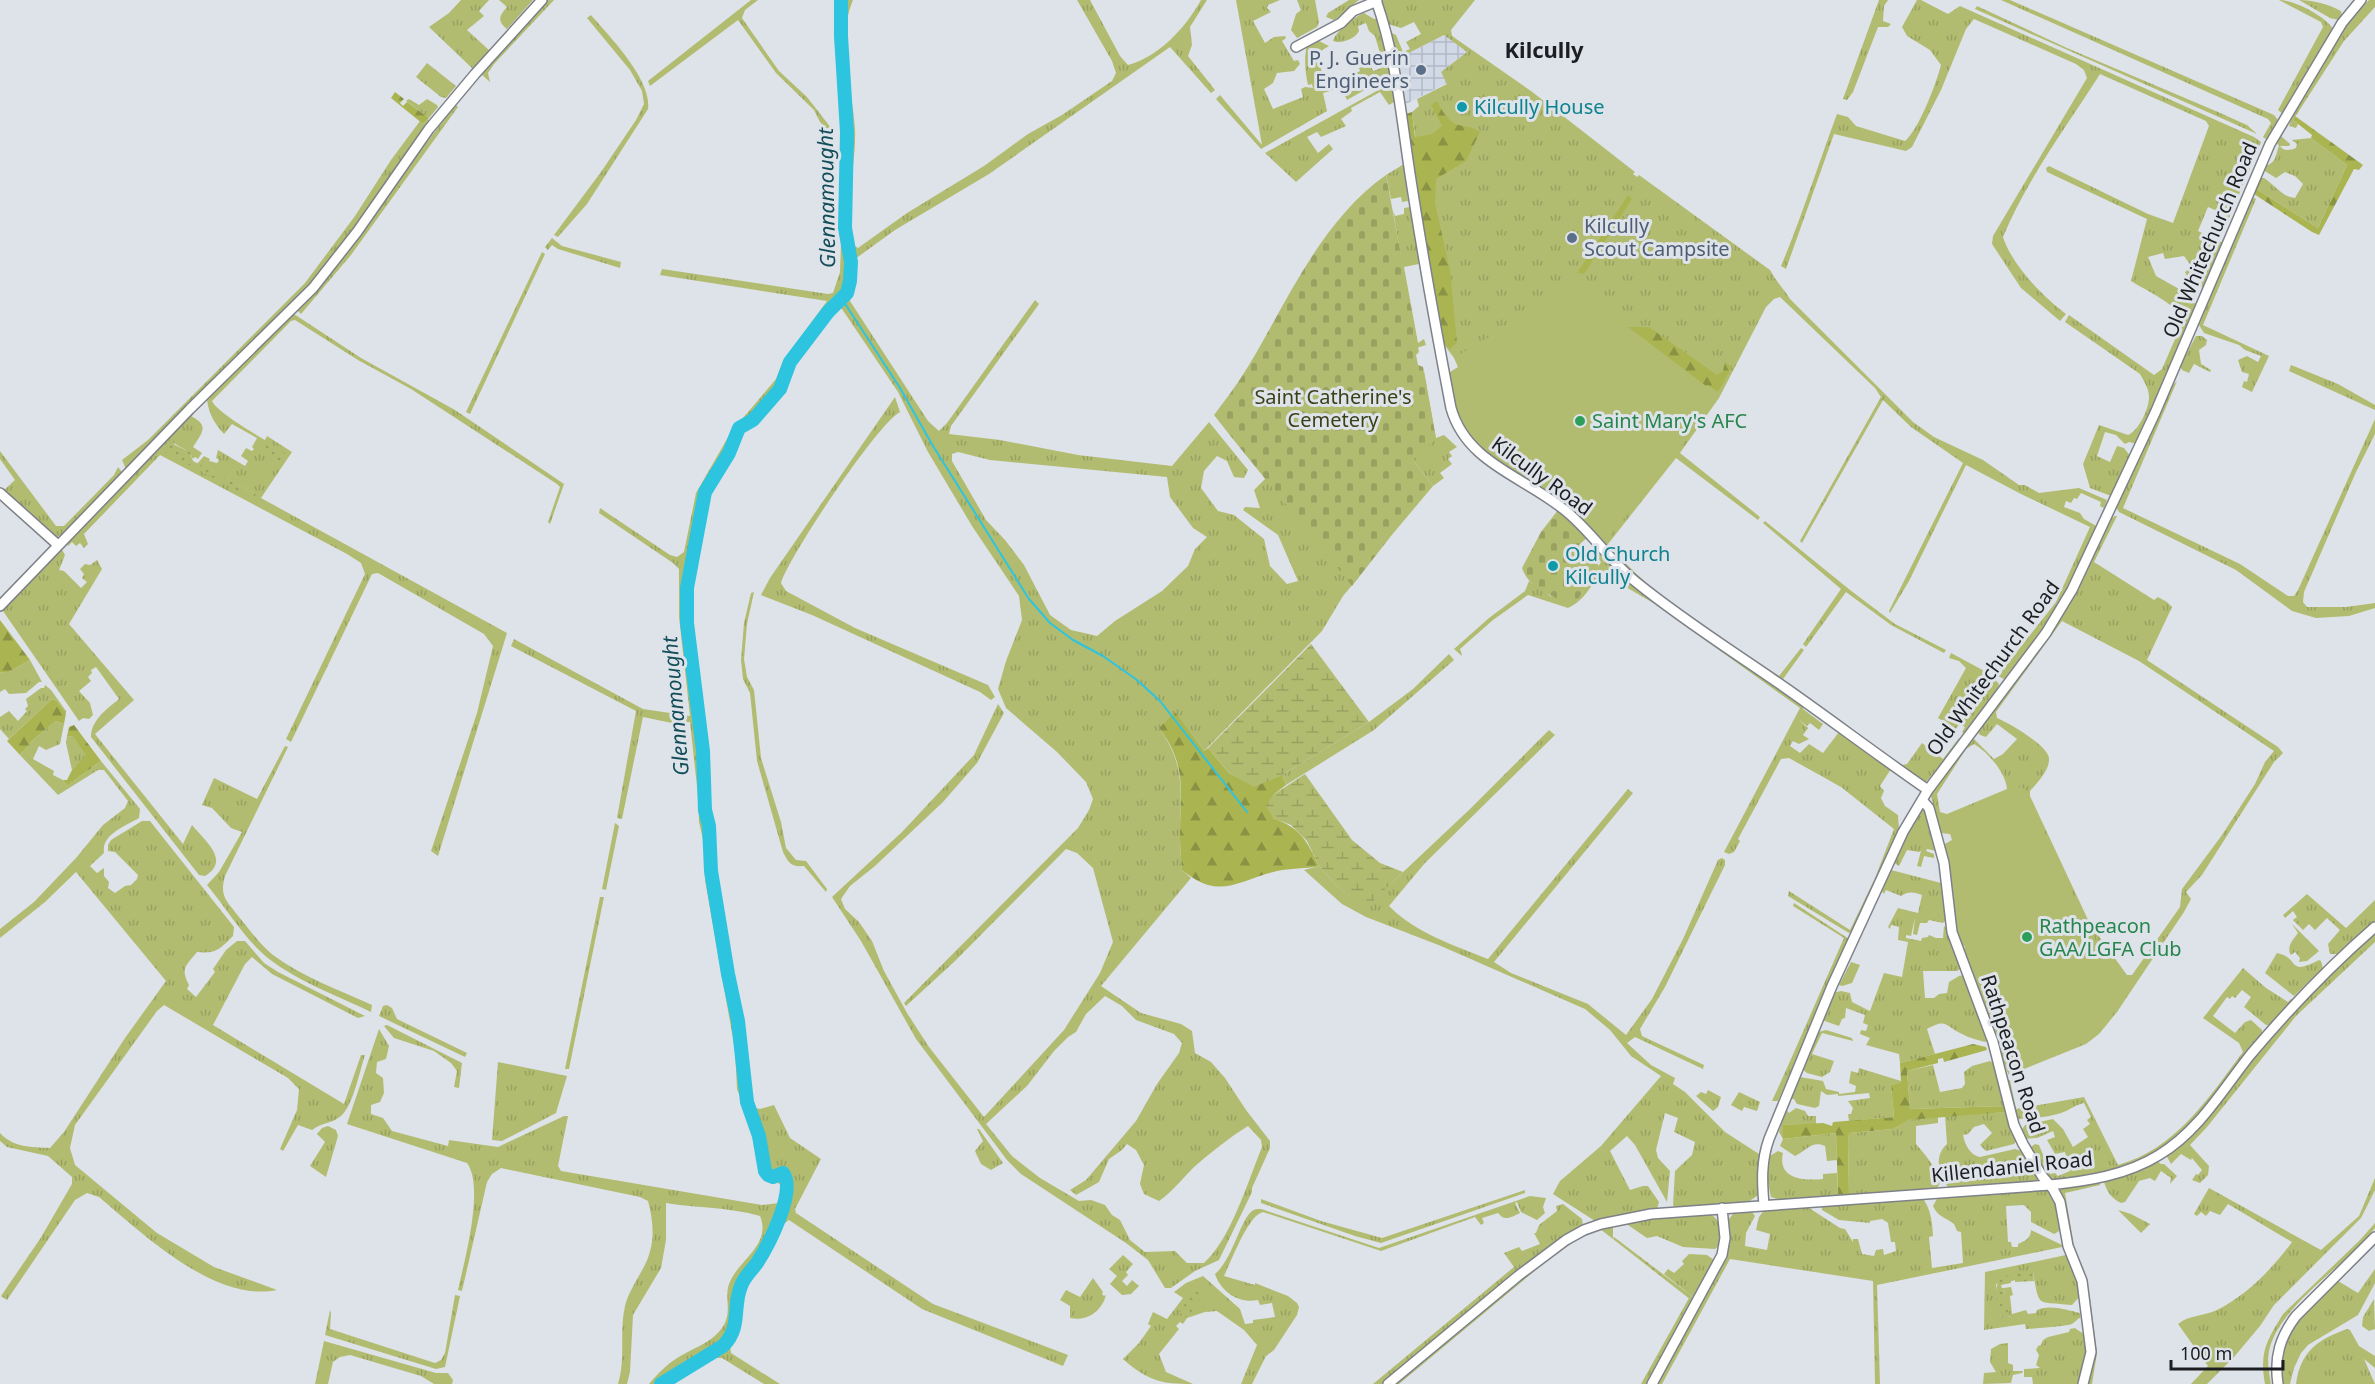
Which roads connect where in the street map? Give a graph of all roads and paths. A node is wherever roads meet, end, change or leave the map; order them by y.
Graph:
1 (542, 0) edge
2 (2361, 0) edge
3 (1376, 1) edge
4 (1296, 47) dead end
5 (0, 493) edge
6 (58, 545) junction
7 (0, 606) edge
8 (1928, 790) junction
9 (1922, 800) junction
10 (2375, 927) edge
11 (2050, 1185) junction
12 (1764, 1205) junction
13 (1722, 1208) junction
14 (2375, 1237) edge
15 (1388, 1384) edge
16 (1652, 1384) edge
17 (2083, 1384) edge
18 (2278, 1384) edge

1 - 6 street
2 - 8 street, Old Whitechurch Road
3 - 4 street
3 - 8 street, Kilcully Road
5 - 6 street
6 - 7 street
8 - 9 street, Old Whitechurch Road
9 - 11 street, Rathpeacon Road
9 - 12 street, Old Whitechurch Road
10 - 11 street, Killendaniel Road
11 - 12 street, Killendaniel Road
11 - 17 street, Rathpeacon Road
12 - 13 street, Killendaniel Road
13 - 15 street, Killendaniel Road
13 - 16 street
14 - 18 street

